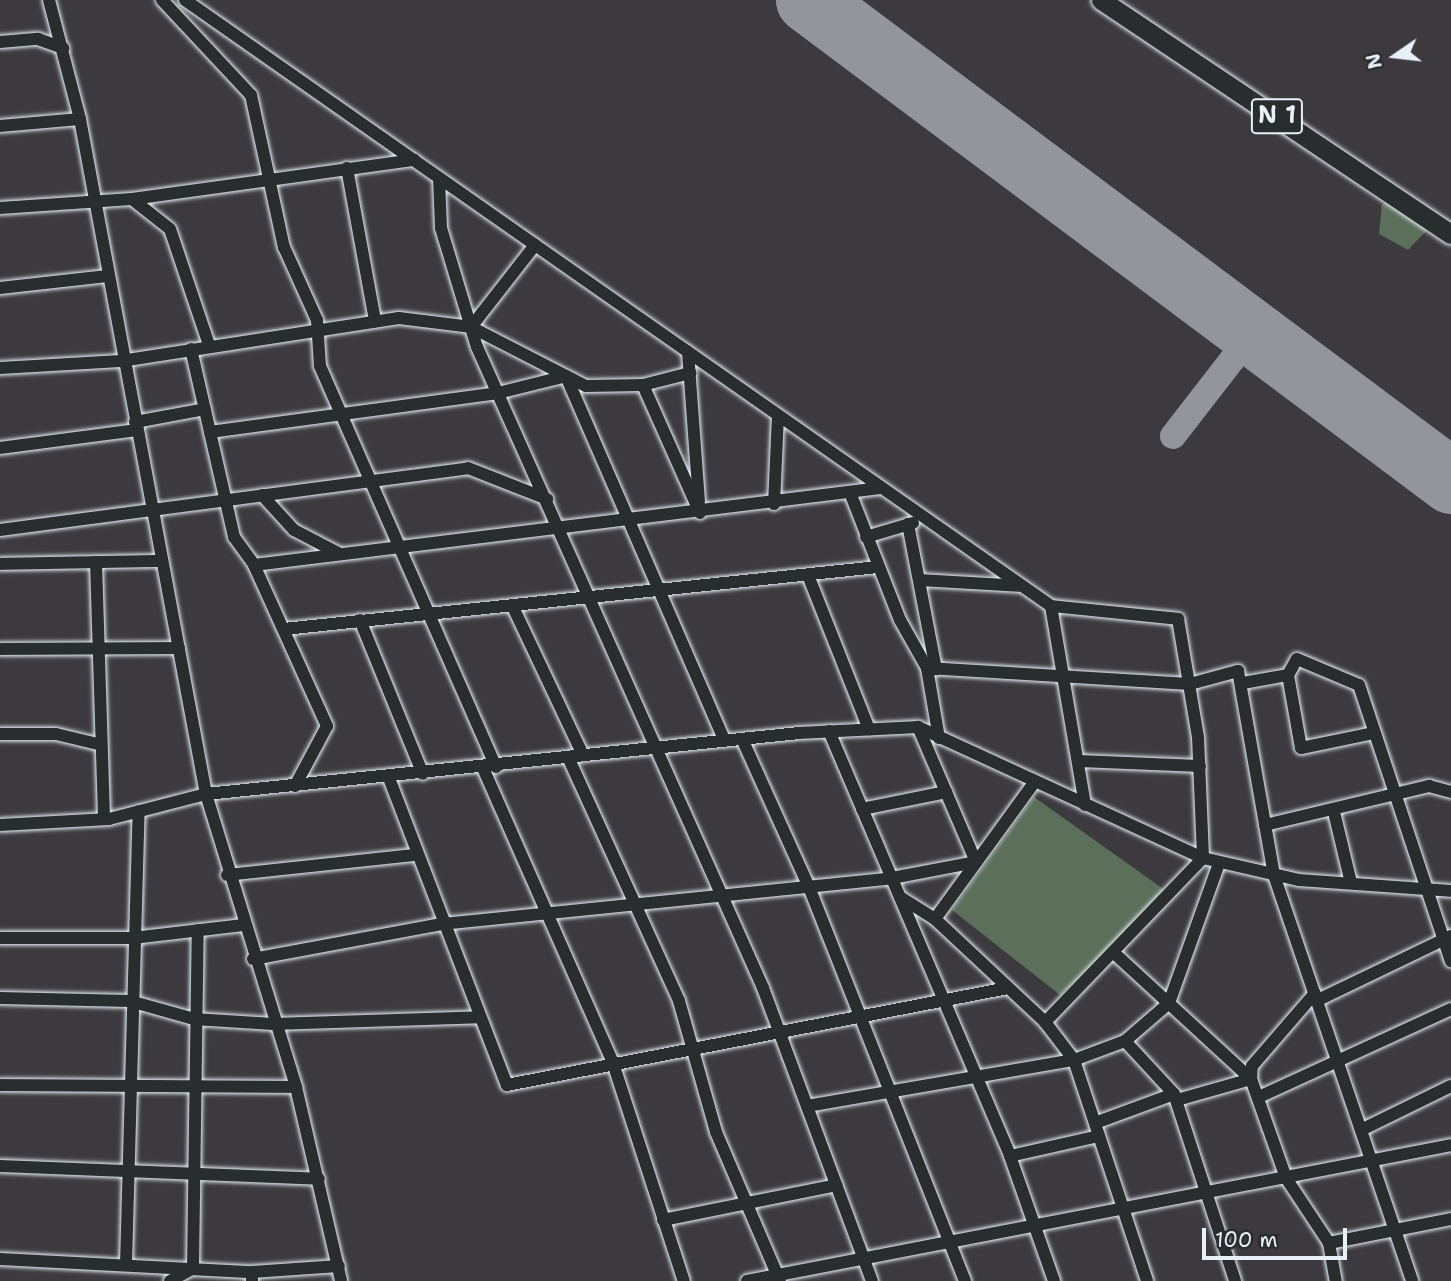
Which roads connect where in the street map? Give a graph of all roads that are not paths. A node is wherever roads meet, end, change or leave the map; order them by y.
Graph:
1 (48, 0) edge
2 (162, 0) edge
3 (185, 0) edge
4 (1101, 0) edge
5 (0, 42) edge
6 (62, 48) junction
7 (80, 119) junction
8 (0, 126) edge
9 (414, 160) junction
10 (347, 168) junction
11 (439, 178) junction
12 (267, 180) junction
13 (92, 198) junction
14 (132, 199) junction
15 (0, 208) edge
16 (1451, 234) edge
17 (535, 245) junction
18 (107, 276) junction
19 (0, 288) edge
20 (375, 321) junction
21 (471, 327) junction
22 (320, 334) junction
23 (209, 345) junction
24 (191, 349) junction
25 (688, 352) junction
26 (121, 361) junction
27 (0, 368) edge
28 (690, 373) junction
29 (566, 376) junction
30 (643, 385) junction
31 (498, 393) junction
32 (205, 409) junction
33 (341, 413) junction
34 (778, 416) junction
35 (136, 426) junction
36 (211, 432) junction
37 (0, 448) edge
38 (372, 480) junction
39 (880, 488) junction
40 (262, 495) junction
41 (851, 495) junction
42 (547, 499) junction
43 (225, 500) junction
44 (774, 504) junction
45 (152, 508) junction
46 (700, 513) junction
47 (631, 517) junction
48 (925, 519) junction
49 (908, 524) junction
50 (560, 529) junction
51 (0, 530) edge
52 (866, 537) junction
53 (401, 545) junction
54 (338, 554) junction
55 (162, 561) junction
56 (96, 562) junction
57 (0, 564) edge
58 (254, 565) junction
59 (878, 566) junction
60 (808, 575) junction
61 (921, 580) junction
62 (1021, 586) junction
63 (657, 587) junction
64 (590, 599) junction
65 (1051, 606) junction
66 (513, 607) junction
67 (429, 611) junction
68 (360, 620) junction
69 (284, 629) junction
70 (101, 646) junction
71 (179, 648) junction
72 (0, 649) edge
73 (932, 668) junction
74 (1288, 675) junction
75 (1065, 678) junction
76 (1190, 684) junction
77 (1243, 684) junction
78 (918, 727) junction
79 (869, 729) junction
80 (830, 731) junction
81 (1374, 733) junction
82 (0, 734) edge
83 (939, 738) junction
84 (724, 740) junction
85 (743, 741) junction
86 (98, 744) junction
87 (655, 748) junction
88 (583, 755) junction
89 (568, 757) junction
90 (1079, 761) junction
91 (1200, 766) junction
92 (490, 768) junction
93 (423, 774) junction
94 (390, 778) junction
95 (1033, 784) junction
96 (295, 786) junction
97 (946, 792) junction
98 (1451, 792) edge
99 (206, 794) junction
100 (1395, 796) junction
101 (1085, 805) junction
102 (862, 809) junction
103 (139, 811) junction
104 (1334, 812) junction
105 (104, 819) junction
106 (0, 825) edge
107 (1265, 825) junction
108 (415, 855) junction
109 (1203, 858) junction
110 (976, 862) junction
111 (1219, 863) junction
112 (227, 875) junction
113 (1274, 875) junction
114 (892, 878) junction
115 (1350, 883) junction
116 (809, 887) junction
117 (1424, 889) junction
118 (1451, 891) edge
119 (721, 896) junction
120 (900, 897) junction
121 (636, 904) junction
122 (547, 913) junction
123 (936, 919) junction
124 (442, 924) junction
125 (243, 925) junction
126 (198, 930) junction
127 (0, 938) edge
128 (133, 938) junction
129 (1447, 938) edge
130 (1113, 952) junction
131 (253, 958) junction
132 (1451, 961) edge
133 (1008, 988) junction
134 (1317, 996) junction
135 (0, 998) edge
136 (130, 1001) junction
137 (945, 1002) junction
138 (1169, 1003) junction
139 (1451, 1009) edge
140 (859, 1016) junction
141 (480, 1017) junction
142 (194, 1019) junction
143 (1045, 1022) junction
144 (273, 1024) junction
145 (779, 1032) junction
146 (1125, 1041) junction
147 (696, 1048) junction
148 (1074, 1060) junction
149 (613, 1063) junction
150 (1339, 1063) junction
151 (975, 1072) junction
152 (1251, 1079) junction
153 (0, 1085) edge
154 (1451, 1086) edge
155 (127, 1087) junction
156 (296, 1087) junction
157 (195, 1088) junction
158 (890, 1088) junction
159 (1261, 1096) junction
160 (1176, 1097) junction
161 (807, 1106) junction
162 (1097, 1129) junction
163 (1361, 1130) junction
164 (1451, 1145) edge
165 (1010, 1156) junction
166 (1372, 1157) junction
167 (0, 1166) edge
168 (127, 1167) junction
169 (194, 1172) junction
170 (1286, 1178) junction
171 (319, 1179) junction
172 (836, 1185) junction
173 (1208, 1193) junction
174 (746, 1203) junction
175 (1127, 1210) junction
176 (1451, 1219) edge
177 (663, 1220) junction
178 (1035, 1226) junction
179 (1396, 1228) junction
180 (954, 1241) junction
181 (1329, 1243) junction
182 (863, 1258) junction
183 (0, 1259) edge
184 (126, 1264) junction
185 (339, 1266) junction
186 (192, 1268) junction
187 (252, 1276) edge
188 (779, 1279) edge
189 (170, 1281) edge
190 (341, 1281) edge
191 (684, 1281) edge
192 (747, 1281) edge
193 (872, 1281) edge
194 (965, 1281) edge
195 (1054, 1281) edge
196 (1147, 1281) edge
197 (1235, 1281) edge
198 (1336, 1281) edge
199 (1412, 1281) edge

1 - 6 street
2 - 12 street
3 - 9 street
4 - 16 highway, N 1
5 - 6 street
6 - 7 street
7 - 8 street
7 - 13 street
9 - 10 street
9 - 11 street
10 - 12 street
10 - 20 street
11 - 17 street
11 - 21 street
12 - 14 street
12 - 22 street
13 - 14 street
13 - 15 street
13 - 18 street
14 - 23 street
17 - 21 street
17 - 25 street
18 - 19 street
18 - 26 street
20 - 21 street
20 - 22 street
21 - 29 street
21 - 31 street
22 - 23 street
22 - 33 street
23 - 24 street
24 - 26 street
24 - 32 street
25 - 28 street
25 - 34 street
26 - 27 street
26 - 35 street
28 - 30 street
28 - 46 street
29 - 30 street
29 - 31 street
29 - 47 street
30 - 46 street
31 - 33 street
31 - 42 street
32 - 35 street
32 - 36 street
33 - 36 street
33 - 38 street
34 - 39 street
34 - 44 street
35 - 37 street
35 - 45 street
36 - 43 street
38 - 40 street
38 - 42 street
38 - 53 street
39 - 41 street
39 - 48 street
40 - 43 street
40 - 54 street
41 - 44 street
41 - 52 street
42 - 50 street
43 - 45 street
43 - 58 street
44 - 46 street
45 - 51 street
45 - 55 street
46 - 47 street
47 - 50 street
47 - 63 street
48 - 49 street
48 - 62 street
49 - 52 street
49 - 61 street
50 - 53 street
50 - 64 street
52 - 59 street
53 - 54 street
53 - 67 street
54 - 58 street
55 - 56 street
55 - 71 street
56 - 57 street
56 - 70 street
58 - 69 street
59 - 60 street
59 - 73 street
60 - 63 street
60 - 79 street
61 - 62 street
61 - 73 street
62 - 65 street
63 - 64 street
63 - 84 street
64 - 66 street
64 - 87 street
65 - 75 street
65 - 76 street
66 - 67 street
66 - 88 street
67 - 68 street
67 - 92 street
68 - 69 street
68 - 93 street
69 - 96 street
70 - 71 street
70 - 72 street
70 - 86 street
71 - 99 street
73 - 75 street
73 - 83 street
74 - 77 street
74 - 81 street
74 - 81 street
75 - 76 street
75 - 90 street
76 - 77 street
76 - 91 street
77 - 107 street
78 - 79 street
78 - 83 street
78 - 97 street
79 - 80 street
80 - 85 street
80 - 102 street
81 - 100 street
82 - 86 street
83 - 95 street
84 - 85 street
84 - 87 street
85 - 116 street
86 - 105 street
87 - 88 street
87 - 119 street
88 - 89 street
89 - 92 street
89 - 121 street
90 - 91 street
90 - 101 street
91 - 109 street
92 - 93 street
92 - 122 street
93 - 94 street
94 - 96 street
94 - 108 street
95 - 101 street
95 - 110 street
96 - 99 street
97 - 102 street
97 - 110 street
98 - 100 street
99 - 103 street
99 - 112 street
100 - 104 street
100 - 117 street
101 - 109 street
102 - 114 street
103 - 105 street
103 - 128 street
104 - 107 street
104 - 115 street
105 - 106 street
107 - 113 street
108 - 112 street
108 - 124 street
109 - 111 street
109 - 130 street
110 - 114 street
110 - 123 street
111 - 113 street
111 - 138 street
112 - 125 street
113 - 115 street
113 - 134 street
114 - 116 street
114 - 120 street
115 - 117 street
116 - 119 street
116 - 140 street
117 - 118 street
117 - 129 street
119 - 121 street
119 - 145 street
120 - 123 street
120 - 137 street
121 - 122 street
121 - 147 street
122 - 124 street
122 - 149 street
123 - 133 street
124 - 131 street
124 - 141 street
125 - 126 street
125 - 131 street
126 - 128 street
126 - 142 street
127 - 128 street
128 - 136 street
129 - 132 street
129 - 134 street
130 - 138 street
130 - 143 street
131 - 144 street
133 - 137 street
133 - 143 street
134 - 150 street
134 - 152 street
135 - 136 street
136 - 142 street
136 - 155 street
137 - 140 street
137 - 151 street
138 - 146 street
138 - 152 street
139 - 150 street
140 - 145 street
140 - 158 street
141 - 144 street
141 - 149 street
142 - 144 street
142 - 157 street
143 - 148 street
144 - 156 street
145 - 147 street
145 - 161 street
146 - 148 street
146 - 160 street
147 - 149 street
147 - 174 street
148 - 151 street
148 - 162 street
149 - 177 street
150 - 159 street
150 - 163 street
151 - 158 street
151 - 165 street
152 - 159 street
152 - 160 street
153 - 155 street
154 - 163 street
155 - 157 street
155 - 168 street
156 - 157 street
156 - 171 street
157 - 169 street
158 - 161 street
158 - 180 street
159 - 170 street
160 - 162 street
160 - 173 street
161 - 172 street
162 - 165 street
162 - 175 street
163 - 166 street
164 - 166 street
165 - 178 street
166 - 170 street
166 - 179 street
167 - 168 street
168 - 169 street
168 - 184 street
169 - 171 street
169 - 186 street
170 - 173 street
170 - 181 street
171 - 185 street
172 - 174 street
172 - 182 street
173 - 175 street
173 - 197 street
174 - 177 street
174 - 188 street
175 - 178 street
175 - 196 street
176 - 179 street
177 - 191 street
178 - 180 street
178 - 195 street
179 - 181 street
179 - 199 street
180 - 182 street
180 - 194 street
181 - 198 street
182 - 188 street
182 - 193 street
183 - 184 street
184 - 186 street
185 - 187 street
185 - 190 street
186 - 187 street
186 - 189 street
188 - 192 street

